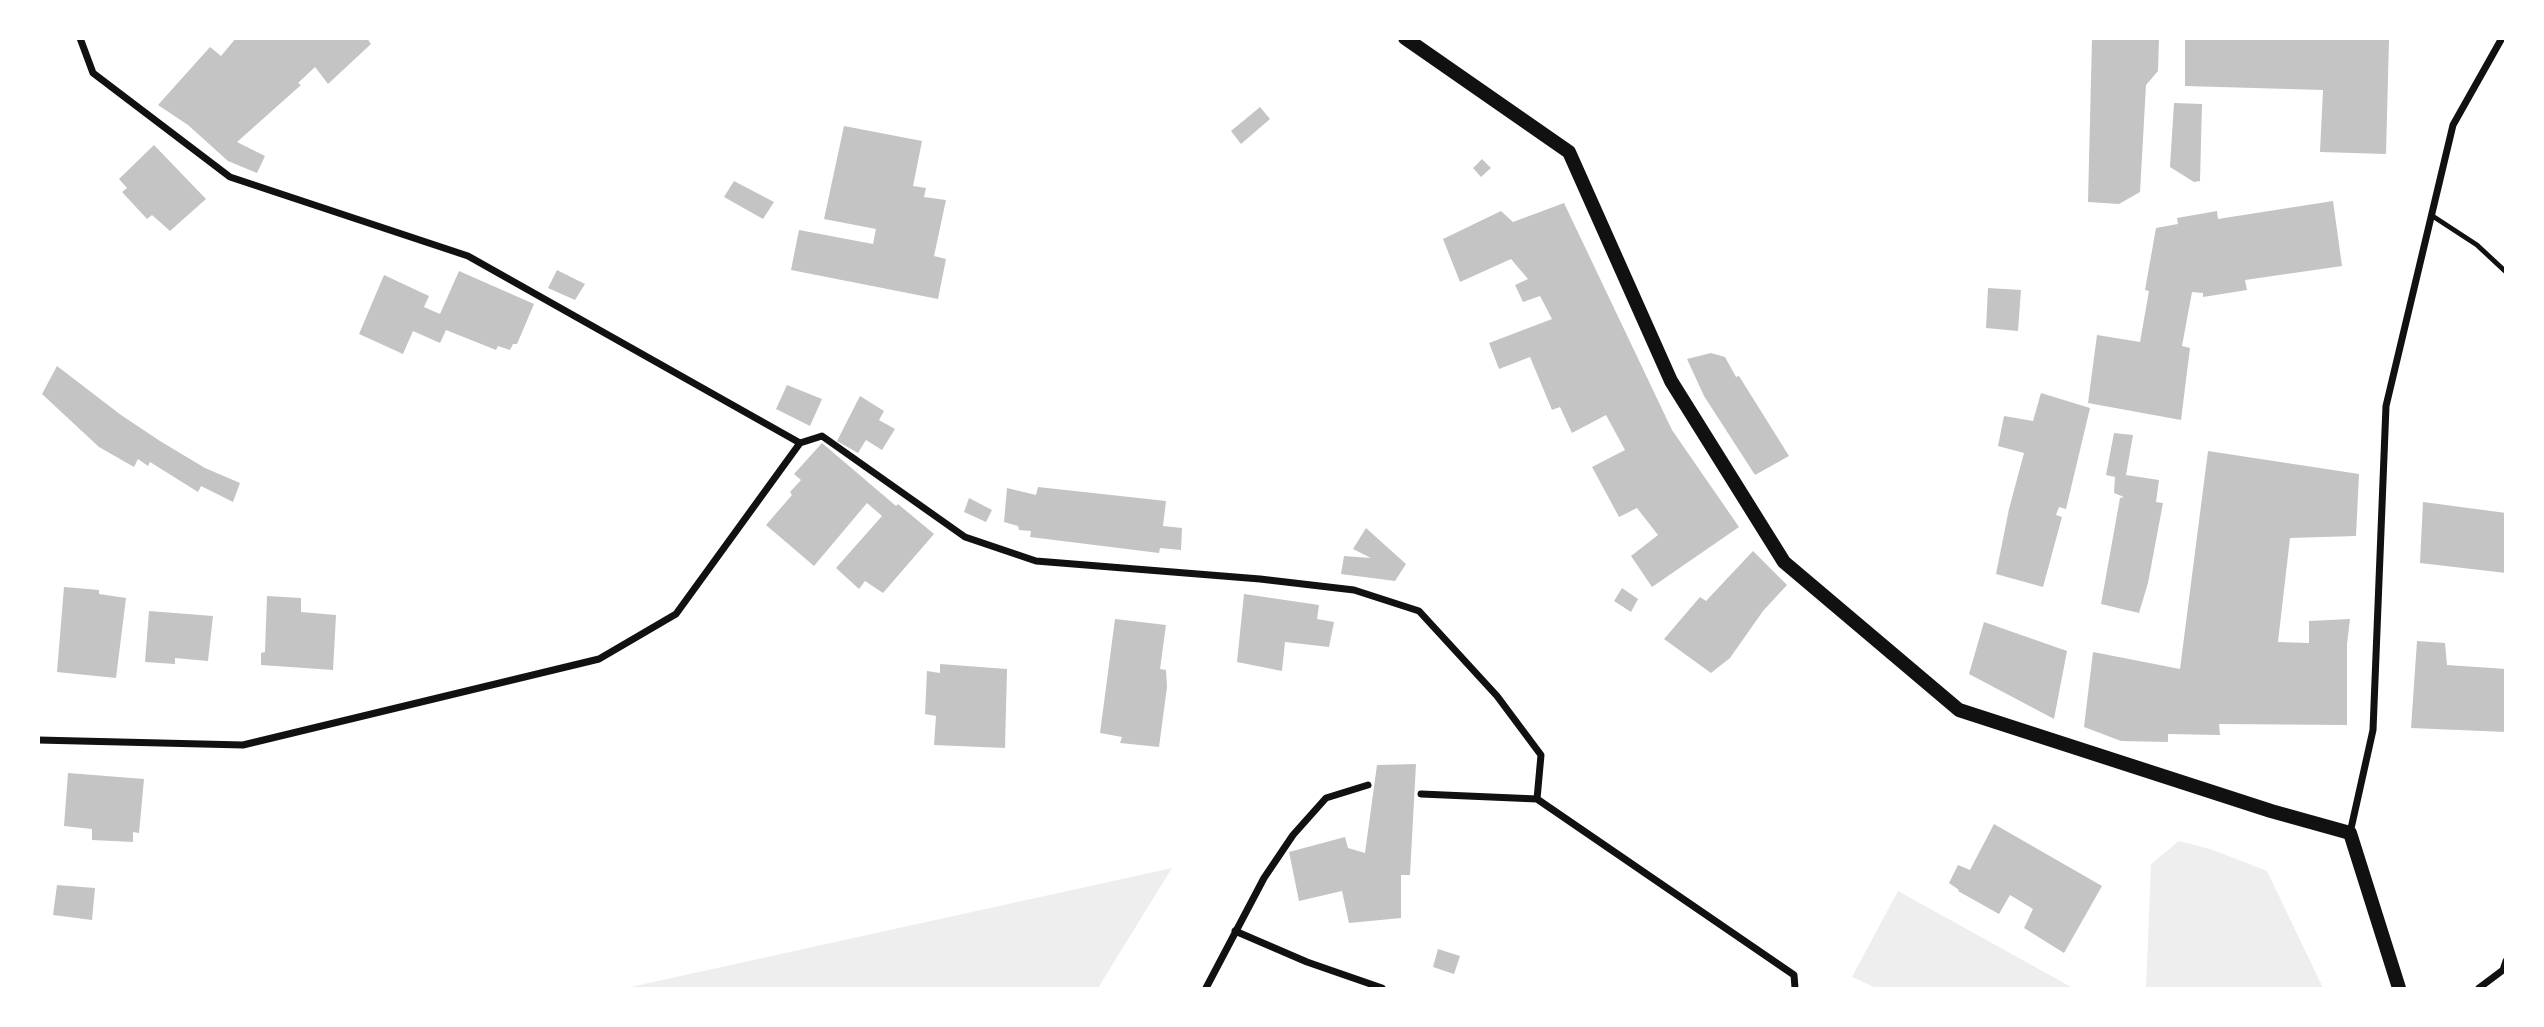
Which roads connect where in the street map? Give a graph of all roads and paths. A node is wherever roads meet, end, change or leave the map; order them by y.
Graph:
1 (80, 38) edge
2 (1405, 38) edge
3 (2502, 38) edge
4 (2431, 215) junction
5 (2505, 272) edge
6 (800, 443) junction
7 (38, 740) edge
8 (1368, 785) dead end
9 (1421, 794) dead end
10 (1537, 799) junction
11 (2350, 833) junction
12 (1235, 931) junction
13 (2505, 961) edge
14 (1381, 988) edge
15 (1206, 989) edge
16 (1795, 989) edge
17 (2399, 989) edge
18 (2479, 989) edge

1 - 6 street
2 - 11 main road
3 - 4 street
4 - 5 lane
4 - 11 street
6 - 7 street
6 - 10 street
8 - 12 street
9 - 10 street
10 - 16 street
11 - 17 main road
12 - 14 street
12 - 15 street
13 - 18 street

